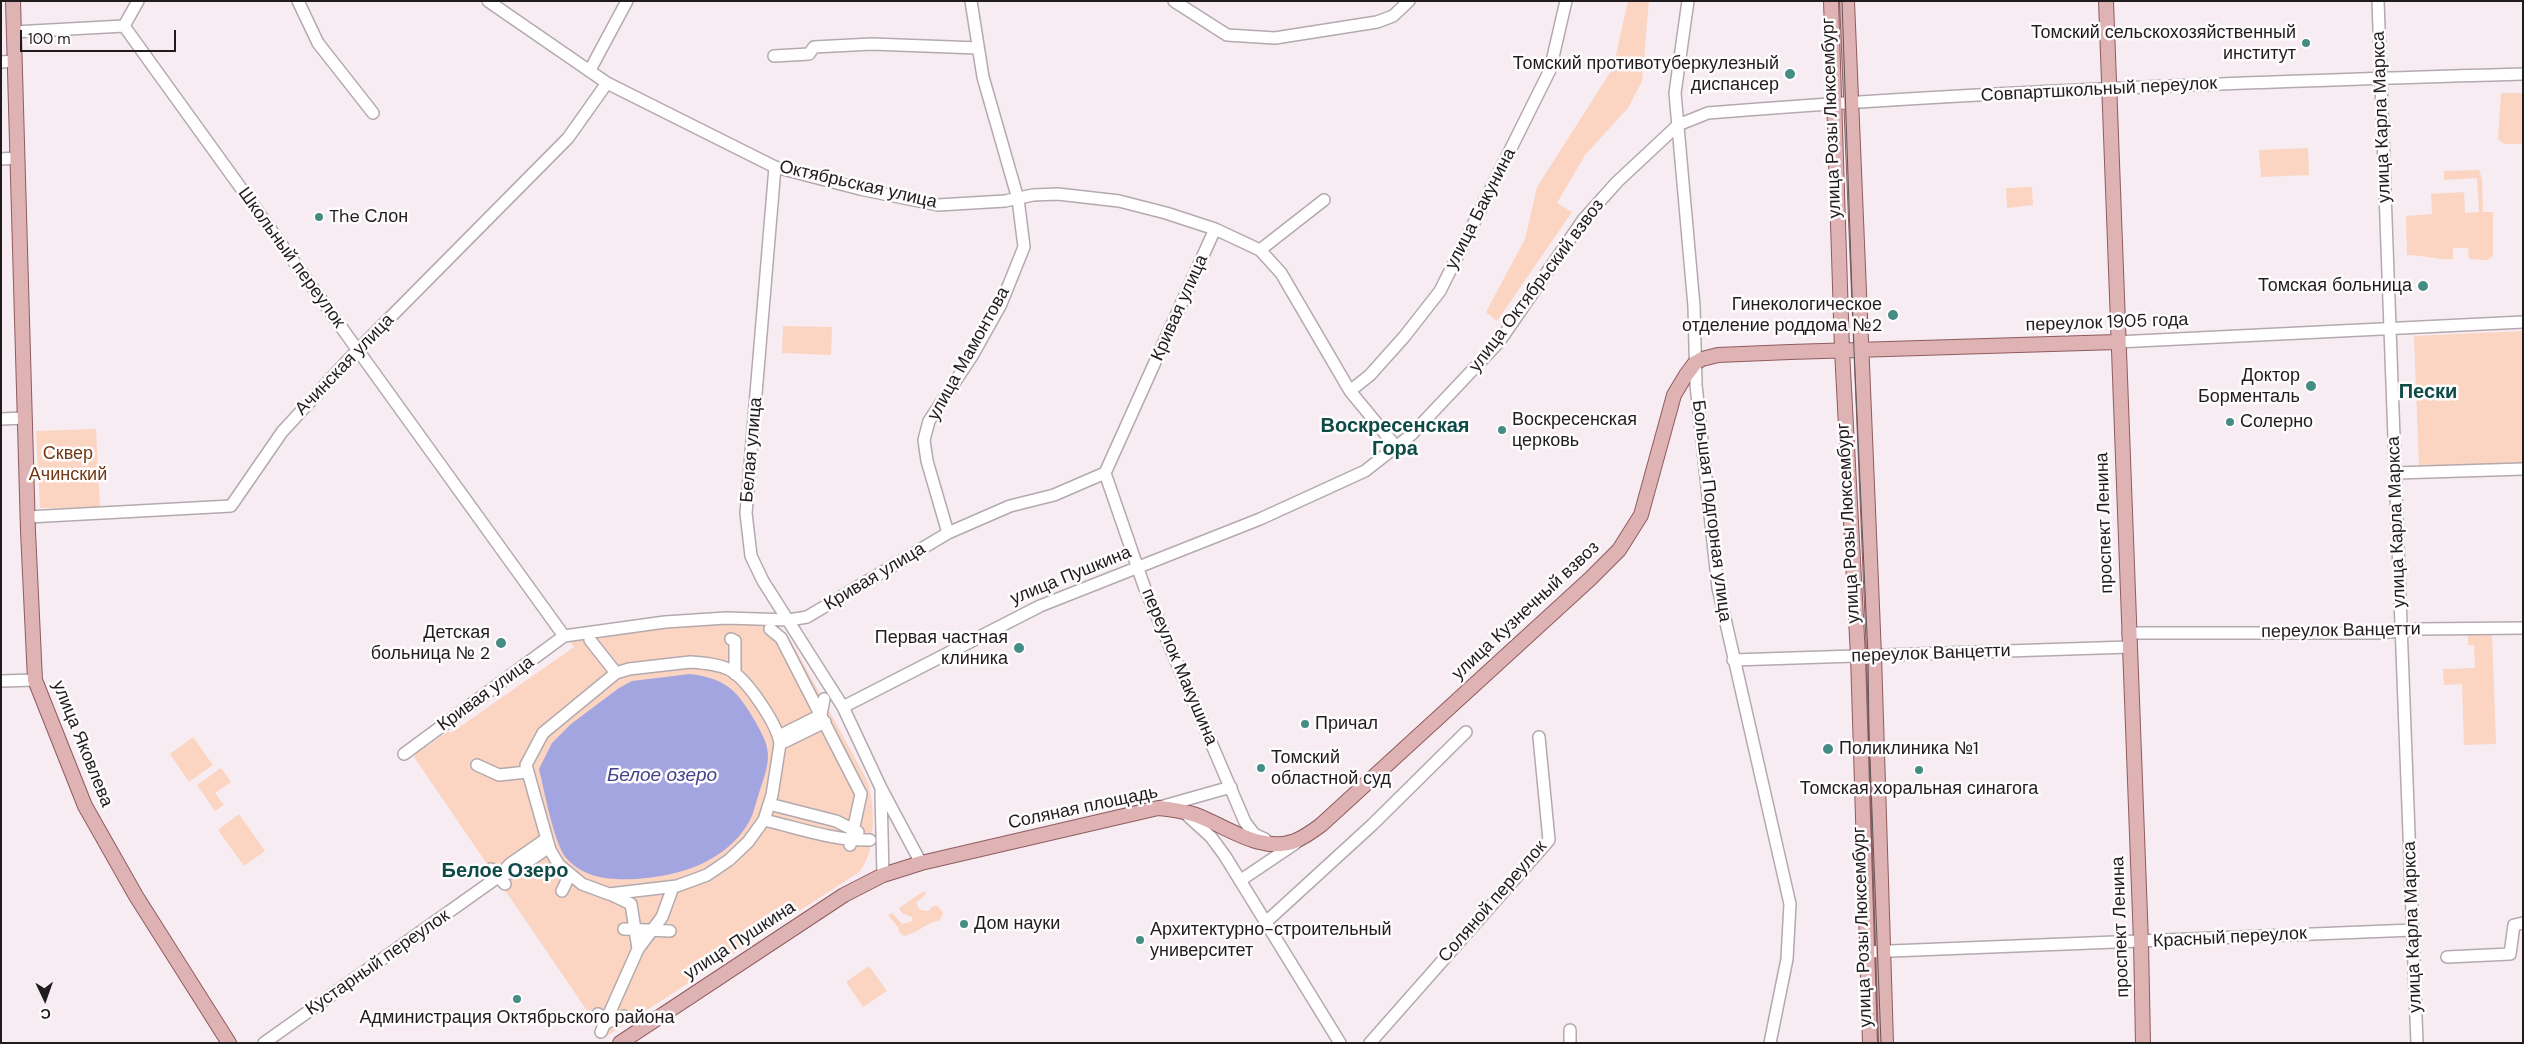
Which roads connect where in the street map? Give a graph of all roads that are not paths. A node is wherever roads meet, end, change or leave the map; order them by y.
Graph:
1 (13, 1) edge
2 (138, 1) edge
3 (298, 1) edge
4 (488, 1) edge
5 (627, 1) edge
6 (971, 1) edge
7 (1174, 1) edge
8 (1409, 1) edge
9 (1566, 1) edge
10 (1688, 1) edge
11 (1832, 1) edge
12 (1847, 1) edge
13 (2106, 1) edge
14 (2378, 1) edge
15 (124, 26) junction
16 (14, 32) junction
17 (978, 48) junction
18 (774, 56) dead end
19 (8, 61) edge
20 (590, 70) junction
21 (2523, 74) edge
22 (2380, 78) junction
23 (608, 83) junction
24 (2109, 89) junction
25 (1849, 102) junction
26 (1834, 103) junction
27 (373, 113) dead end
28 (1678, 125) junction
29 (17, 158) junction
30 (1, 159) edge
31 (776, 167) junction
32 (1018, 199) junction
33 (1324, 200) dead end
34 (1215, 229) junction
35 (1260, 250) junction
36 (2523, 322) edge
37 (2388, 328) junction
38 (2117, 342) junction
39 (358, 350) junction
40 (1842, 350) junction
41 (1860, 350) junction
42 (1695, 363) junction
43 (1350, 391) junction
44 (25, 418) junction
45 (1, 419) edge
46 (1397, 448) junction
47 (2523, 469) edge
48 (1105, 473) junction
49 (2396, 473) junction
50 (28, 517) junction
51 (948, 533) junction
52 (1139, 569) junction
53 (789, 620) junction
54 (2523, 628) edge
55 (770, 629) dead end
56 (2401, 631) junction
57 (564, 636) junction
58 (731, 639) dead end
59 (590, 640) dead end
60 (2129, 640) junction
61 (1858, 656) junction
62 (1874, 656) junction
63 (1733, 660) junction
64 (616, 673) junction
65 (736, 674) junction
66 (35, 680) junction
67 (1, 681) edge
68 (824, 699) dead end
69 (843, 707) junction
70 (823, 718) junction
71 (1466, 732) dead end
72 (1540, 737) dead end
73 (779, 740) junction
74 (404, 754) dead end
75 (477, 765) dead end
76 (528, 772) junction
77 (1231, 787) junction
78 (881, 788) junction
79 (769, 804) junction
80 (1158, 808) junction
81 (795, 809) junction
82 (1183, 812) junction
83 (764, 820) junction
84 (839, 820) junction
85 (788, 827) junction
86 (1308, 834) junction
87 (833, 838) junction
88 (851, 838) junction
89 (1277, 844) junction
90 (545, 845) junction
91 (921, 863) junction
92 (513, 867) junction
93 (570, 874) junction
94 (883, 875) junction
95 (1241, 880) junction
96 (673, 886) junction
97 (562, 891) dead end
98 (609, 894) junction
99 (1266, 922) junction
100 (2523, 923) edge
101 (629, 929) junction
102 (2413, 930) junction
103 (670, 931) dead end
104 (650, 932) junction
105 (2141, 942) junction
106 (638, 949) junction
107 (1866, 952) junction
108 (1883, 952) junction
109 (2447, 957) dead end
110 (608, 1029) edge
111 (1570, 1030) dead end
112 (229, 1043) edge
113 (264, 1043) edge
114 (1340, 1043) edge
115 (1370, 1043) edge
116 (1570, 1043) edge
117 (1770, 1043) edge
118 (1870, 1043) edge
119 (1886, 1043) edge
120 (2143, 1043) edge
121 (2417, 1043) edge

1 - 16 main road, улица Яковлева
2 - 15 street
3 - 27 street
4 - 20 street, Октябрьская улица
5 - 20 street
6 - 17 street, улица Мамонтова
7 - 8 street
9 - 43 street, улица Бакунина
10 - 28 street, Большая Подгорная улица
11 - 26 main road, улица Розы Люксембург
12 - 25 main road, улица Розы Люксембург
13 - 24 main road, проспект Ленина
14 - 22 street, улица Карла Маркса
15 - 16 street
15 - 39 street, Школьный переулок
16 - 19 main road, улица Яковлева
17 - 18 street
17 - 32 street, улица Мамонтова
19 - 29 main road, улица Яковлева
20 - 23 street, Октябрьская улица
21 - 22 street, Совпартшкольный переулок
22 - 24 street, Совпартшкольный переулок
22 - 37 street, улица Карла Маркса
23 - 31 street, Октябрьская улица
23 - 39 street, Ачинская улица
24 - 25 street, Совпартшкольный переулок
24 - 38 main road, проспект Ленина
25 - 26 street, Совпартшкольный переулок
25 - 41 main road, улица Розы Люксембург
26 - 28 street, Совпартшкольный переулок
26 - 40 main road, улица Розы Люксембург
28 - 42 street, Большая Подгорная улица
28 - 46 street, улица Октябрьский взвоз
29 - 30 street
29 - 44 main road, улица Яковлева
31 - 32 street, Октябрьская улица
31 - 53 street, Белая улица
32 - 34 street, Октябрьская улица
32 - 51 street, улица Мамонтова
33 - 35 street
34 - 35 street, Октябрьская улица
34 - 48 street, Кривая улица
35 - 43 street, Октябрьская улица
36 - 37 street, переулок 1905 года
37 - 38 street, переулок 1905 года
37 - 49 street, улица Карла Маркса
38 - 41 main road, переулок 1905 года
38 - 60 main road, проспект Ленина
39 - 50 street, Ачинская улица
39 - 57 street, Школьный переулок
40 - 41 main road, переулок 1905 года
40 - 42 main road, переулок 1905 года
40 - 61 main road, улица Розы Люксембург
41 - 62 main road, улица Розы Люксембург
42 - 63 street, Большая Подгорная улица
42 - 86 main road, улица Кузнечный взвоз
43 - 46 street, Октябрьская улица
44 - 45 street
44 - 50 main road, улица Яковлева
46 - 52 street, улица Пушкина
47 - 49 street
48 - 51 street, Кривая улица
48 - 52 street, переулок Макушина
49 - 56 street, улица Карла Маркса
50 - 66 main road, улица Яковлева
51 - 53 street, Кривая улица
52 - 69 street, улица Пушкина
52 - 77 street, переулок Макушина
53 - 57 street, Кривая улица
53 - 69 street, Белая улица
54 - 56 street, переулок Ванцетти
55 - 70 street
56 - 60 street, переулок Ванцетти
56 - 102 street, улица Карла Маркса
57 - 74 street, Кривая улица
58 - 65 street
59 - 64 street
60 - 62 street, переулок Ванцетти
60 - 105 main road, проспект Ленина
61 - 62 street, переулок Ванцетти
61 - 63 street, переулок Ванцетти
61 - 107 main road, улица Розы Люксембург
62 - 108 main road, улица Розы Люксембург
63 - 117 street, Большая Подгорная улица
64 - 65 street
64 - 76 street
65 - 73 street
66 - 67 street
66 - 112 main road, улица Яковлева
68 - 70 street
69 - 78 street
70 - 73 street
70 - 88 street
71 - 99 street
72 - 115 street, Соляной переулок
73 - 79 street
75 - 76 street
76 - 90 street
77 - 80 street
77 - 89 street, переулок Макушина
78 - 91 street
78 - 94 street
79 - 81 street
79 - 83 street
80 - 82 main road, Соляная площадь
80 - 91 main road, Соляная площадь
81 - 84 street
81 - 85 street
82 - 89 main road, Соляная площадь
82 - 95 street
83 - 85 street
83 - 96 street
84 - 87 street
84 - 88 street
85 - 87 street
86 - 89 main road, Соляная площадь
86 - 95 street
87 - 88 street
90 - 92 street
90 - 92 street
90 - 93 street
91 - 94 main road, улица Пушкина
92 - 113 street, Кустарный переулок
93 - 97 street
93 - 98 street
94 - 110 main road, улица Пушкина
95 - 99 street
96 - 98 street
96 - 104 street
98 - 101 street
99 - 114 street
100 - 109 street
101 - 104 street
101 - 106 street
102 - 105 street, Красный переулок
102 - 121 street, улица Карла Маркса
103 - 104 street
104 - 106 street
105 - 108 street, Красный переулок
105 - 120 main road, проспект Ленина
106 - 110 street
107 - 108 street, Красный переулок
107 - 118 main road, улица Розы Люксембург
108 - 119 main road, улица Розы Люксембург
111 - 116 street

